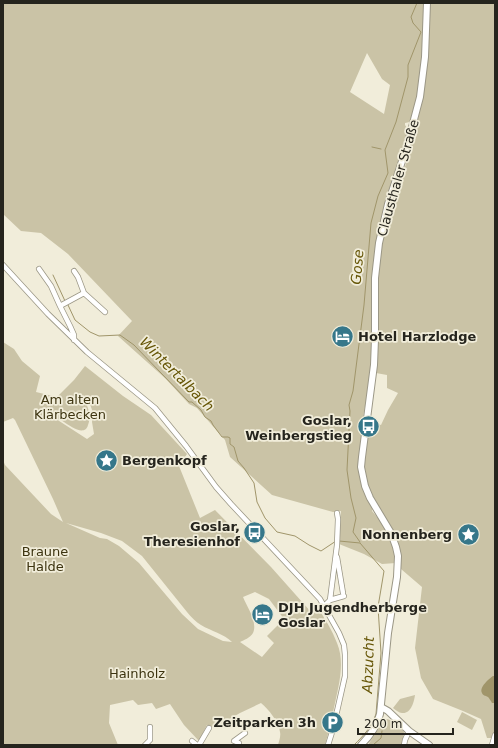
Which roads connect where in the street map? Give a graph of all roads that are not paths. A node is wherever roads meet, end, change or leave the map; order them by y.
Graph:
1 (426, 3) edge
2 (3, 265) edge
3 (38, 268) dead end
4 (74, 271) dead end
5 (84, 293) junction
6 (60, 306) junction
7 (105, 312) dead end
8 (74, 340) junction
9 (337, 513) dead end
10 (336, 552) junction
11 (330, 600) junction
12 (324, 606) junction
13 (381, 708) junction
14 (391, 716) junction
15 (378, 722) junction
16 (150, 727) dead end
17 (209, 728) dead end
18 (409, 731) junction
19 (246, 734) dead end
20 (495, 735) edge
21 (192, 741) dead end
22 (145, 745) edge
23 (198, 745) edge
24 (239, 745) edge
25 (328, 745) edge
26 (361, 745) edge
27 (404, 745) edge
28 (429, 745) edge
29 (492, 745) edge

1 - 13 main road, Clausthaler Straße
2 - 8 street
3 - 6 street
4 - 5 street
5 - 6 street
5 - 7 street
6 - 8 street
8 - 12 street
9 - 10 street
10 - 11 street
10 - 11 street
11 - 12 street
12 - 25 street
13 - 14 main road
13 - 15 main road, Clausthaler Straße
14 - 15 main road
14 - 18 main road
15 - 26 main road, Clausthaler Straße
16 - 22 street
17 - 23 street
18 - 27 street
18 - 28 main road
19 - 24 street
20 - 29 street
21 - 23 street

